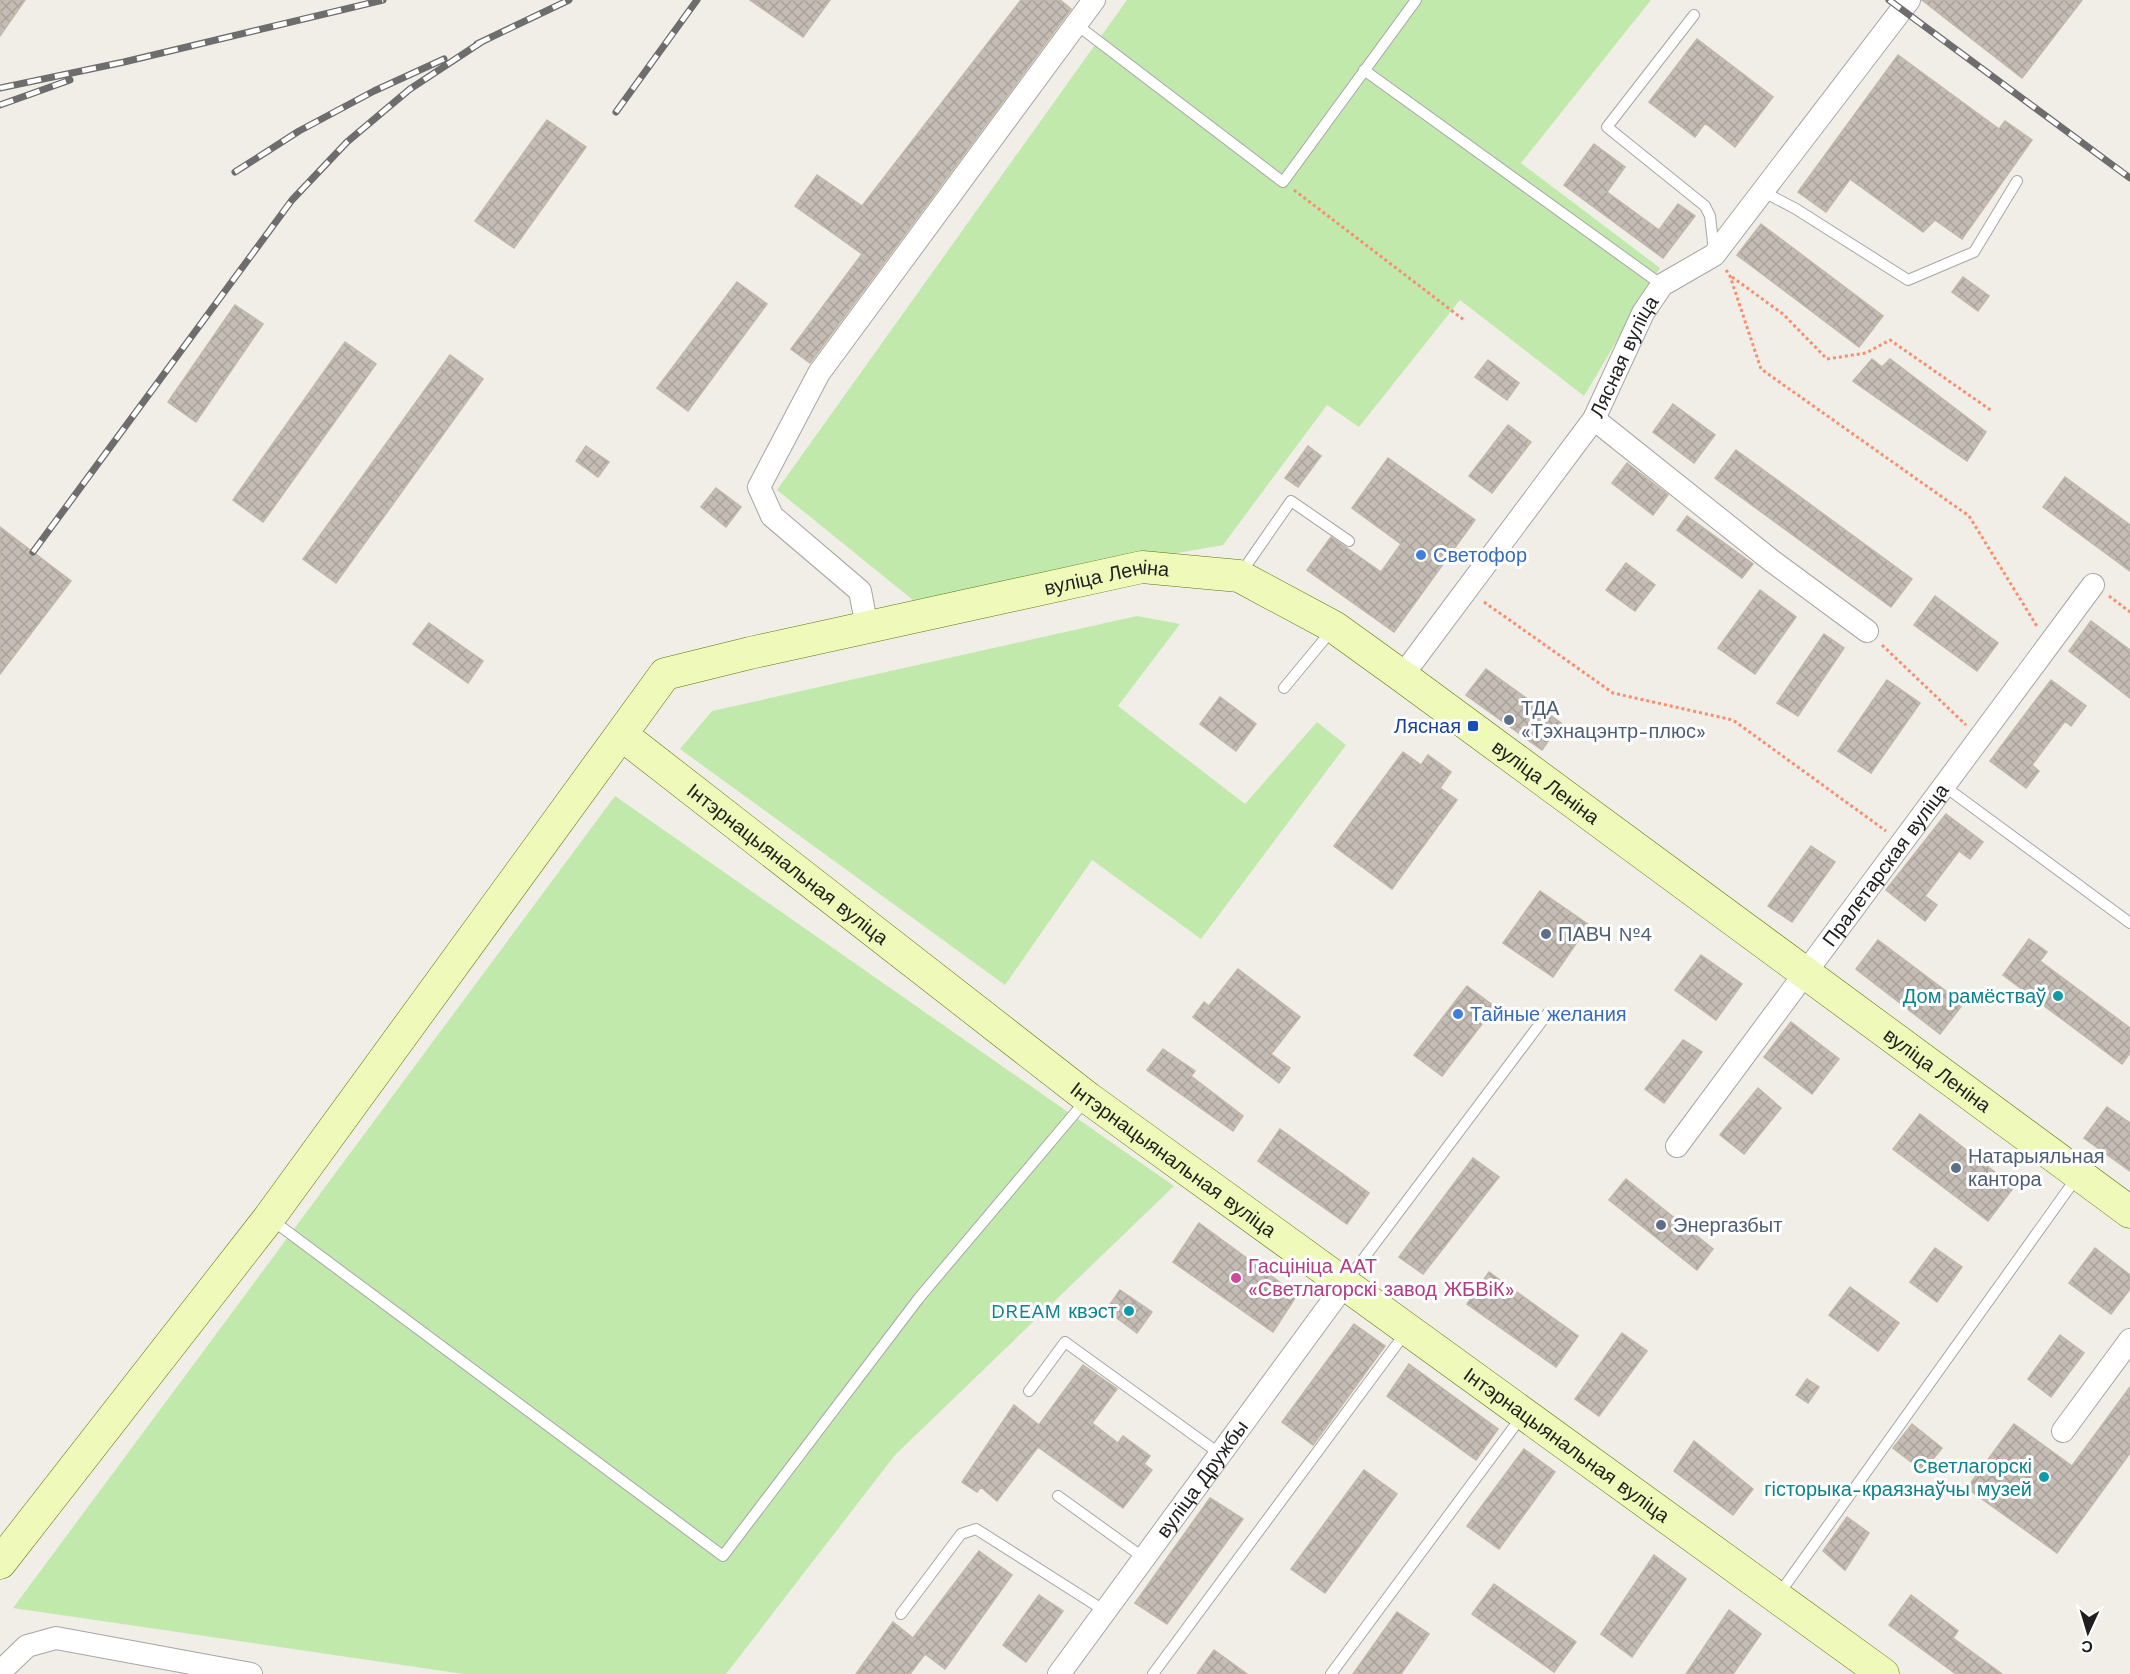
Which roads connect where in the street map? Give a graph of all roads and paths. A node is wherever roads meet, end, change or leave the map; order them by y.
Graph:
1 (1094, 0) edge
2 (1416, 0) edge
3 (1909, 0) edge
4 (1694, 15) dead end
5 (1077, 25) junction
6 (1364, 70) junction
7 (2017, 181) dead end
8 (1283, 182) junction
9 (1764, 192) junction
10 (1714, 255) junction
11 (1730, 276) junction
12 (1662, 285) junction
13 (1464, 320) dead end
14 (1992, 411) dead end
15 (1594, 419) junction
16 (1349, 541) dead end
17 (1239, 576) junction
18 (2092, 585) joint
19 (1466, 590) junction
20 (2130, 612) edge
21 (867, 627) junction
22 (1334, 627) junction
23 (1868, 631) joint
24 (2048, 645) junction
25 (1402, 676) junction
26 (1284, 688) dead end
27 (622, 735) junction
28 (1979, 738) junction
29 (1944, 786) junction
30 (1902, 843) junction
31 (2130, 923) edge
32 (1805, 973) junction
33 (1548, 1013) dead end
34 (1088, 1098) junction
35 (1677, 1146) dead end
36 (2079, 1175) junction
37 (2130, 1212) edge
38 (269, 1218) junction
39 (1345, 1284) junction
40 (1409, 1329) junction
41 (2130, 1340) edge
42 (1029, 1391) dead end
43 (1524, 1414) junction
44 (2063, 1431) dead end
45 (1220, 1454) junction
46 (1058, 1496) dead end
47 (1144, 1558) junction
48 (0, 1563) edge
49 (1777, 1598) junction
50 (1105, 1611) junction
51 (901, 1614) dead end
52 (0, 1672) edge
53 (251, 1674) edge
54 (1059, 1674) edge
55 (1153, 1674) edge
56 (1331, 1674) edge
57 (1883, 1674) edge

1 - 5 street
2 - 6 lane
3 - 9 street, Лясная вуліца
4 - 10 lane
5 - 8 lane
5 - 21 street
6 - 8 lane
6 - 12 lane
7 - 9 lane
8 - 13 path
9 - 10 street, Лясная вуліца
10 - 11 path
10 - 12 street, Лясная вуліца
11 - 14 path
11 - 24 path
12 - 15 street, Лясная вуліца
15 - 19 street, Лясная вуліца
15 - 23 street
16 - 17 lane
17 - 21 street, вуліца Леніна
17 - 22 street, вуліца Леніна
18 - 20 path
18 - 24 street, Пралетарская вуліца
19 - 25 street, Лясная вуліца
19 - 30 path
21 - 27 street, вуліца Леніна
22 - 25 street, вуліца Леніна
22 - 26 lane
23 - 28 path
24 - 28 street, Пралетарская вуліца
25 - 32 street, вуліца Леніна
27 - 34 street, Інтэрнацыянальная вуліца
27 - 38 street, вуліца Леніна
28 - 29 street, Пралетарская вуліца
29 - 30 street, Пралетарская вуліца
29 - 31 lane
30 - 32 street, Пралетарская вуліца
32 - 35 street, Пралетарская вуліца
32 - 36 street, вуліца Леніна
33 - 39 lane
34 - 38 lane
34 - 39 street, Інтэрнацыянальная вуліца
36 - 37 street, вуліца Леніна
36 - 49 lane
38 - 48 street, вуліца Леніна
39 - 40 street, Інтэрнацыянальная вуліца
39 - 45 street, вуліца Дружбы
40 - 43 street, Інтэрнацыянальная вуліца
40 - 55 lane
41 - 44 street
42 - 45 lane
43 - 49 street, Інтэрнацыянальная вуліца
43 - 56 lane
45 - 47 street, вуліца Дружбы
46 - 47 lane
47 - 50 street, вуліца Дружбы
49 - 57 street, Інтэрнацыянальная вуліца
50 - 51 lane
50 - 54 street, вуліца Дружбы
52 - 53 street

